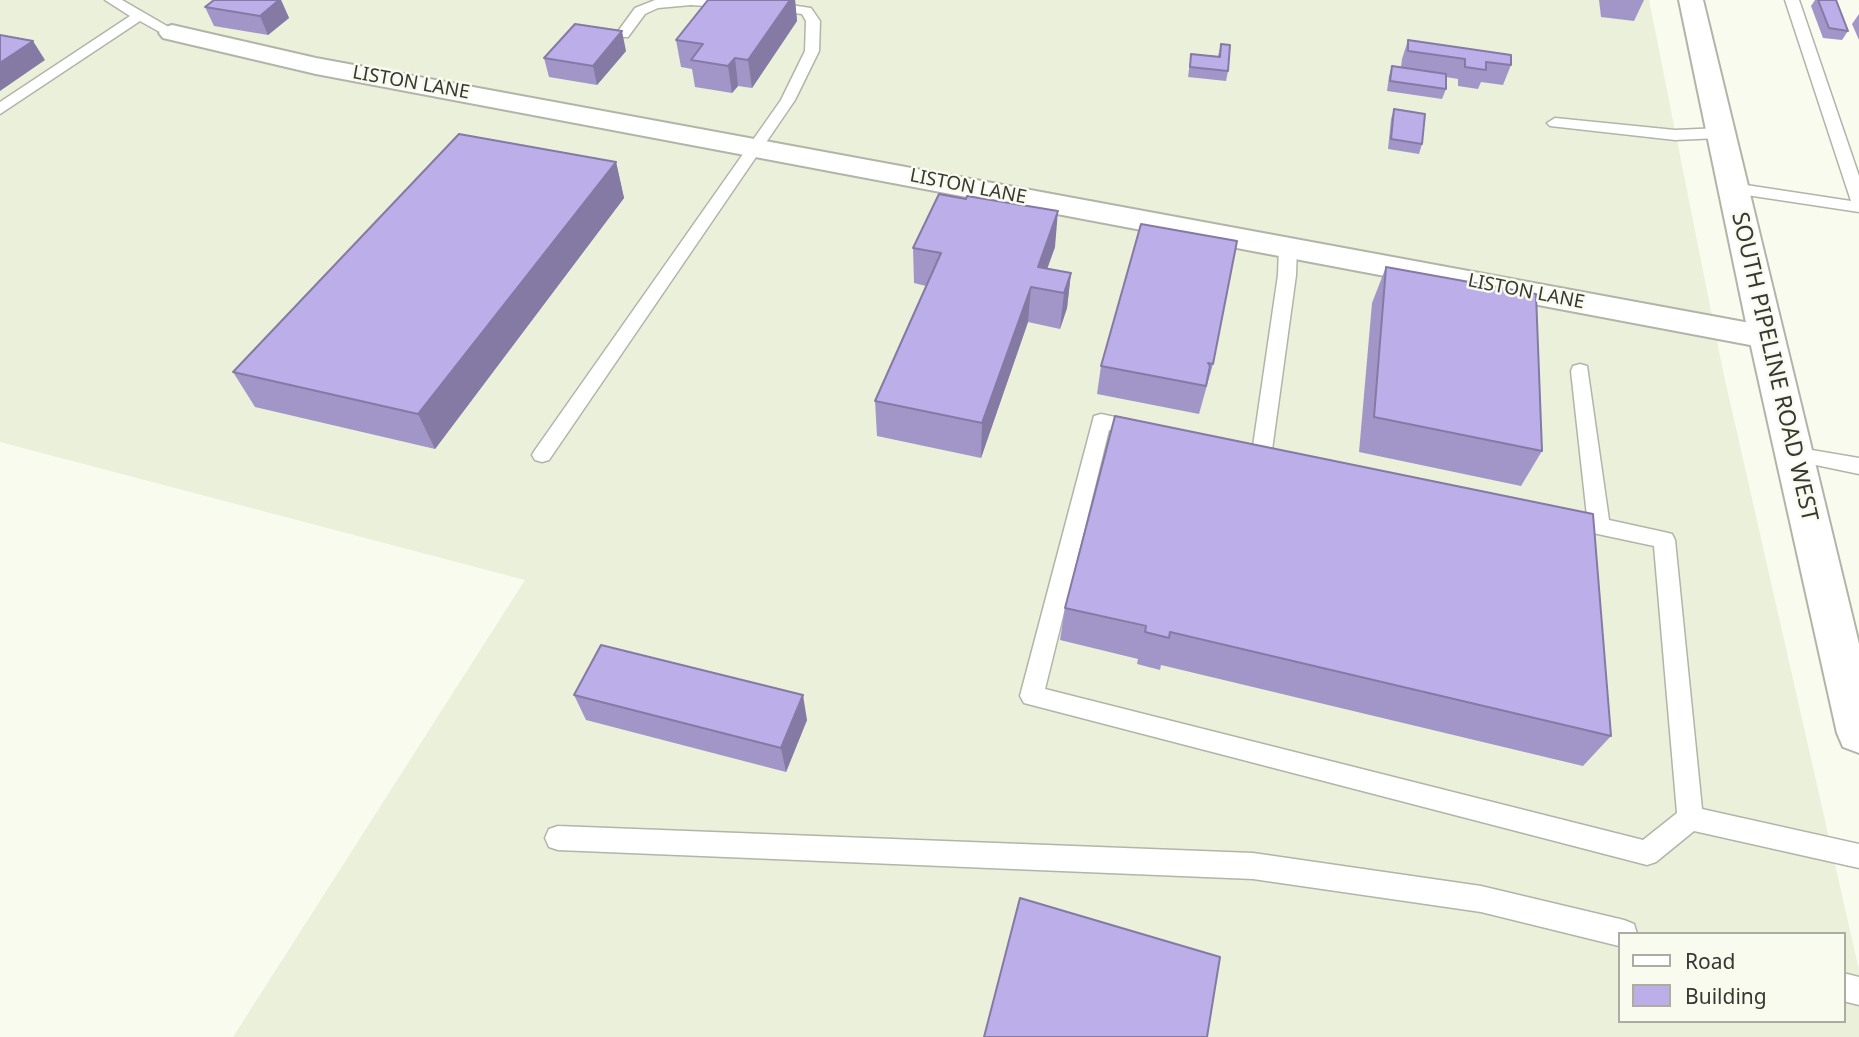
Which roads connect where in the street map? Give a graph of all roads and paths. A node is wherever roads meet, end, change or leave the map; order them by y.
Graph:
1 (112, 0) edge
2 (1691, 0) edge
3 (1792, 0) edge
4 (139, 16) junction
5 (172, 33) joint
6 (623, 34) edge
7 (0, 109) edge
8 (1555, 123) dead end
9 (1720, 133) junction
10 (753, 146) junction
11 (1733, 188) junction
12 (1859, 200) edge
13 (1859, 206) edge
14 (1288, 247) junction
15 (1766, 337) junction
16 (1580, 371) dead end
17 (1262, 453) junction
18 (1794, 453) junction
19 (542, 455) dead end
20 (1859, 466) edge
21 (1599, 526) junction
22 (1859, 733) edge
23 (1690, 818) junction
24 (558, 838) dead end
25 (1859, 856) edge
26 (1618, 933) edge

1 - 4 lane
2 - 9 street, SOUTH PIPELINE ROAD WEST
3 - 12 lane
4 - 5 lane
4 - 7 lane
5 - 10 street, LISTON LANE
6 - 10 lane
8 - 9 lane
9 - 11 street, SOUTH PIPELINE ROAD WEST
10 - 14 street, LISTON LANE
10 - 19 lane
11 - 13 lane
11 - 15 street, SOUTH PIPELINE ROAD WEST
14 - 15 street, LISTON LANE
14 - 17 lane
15 - 18 street, SOUTH PIPELINE ROAD WEST
16 - 21 lane
17 - 21 lane
17 - 23 lane
18 - 20 lane
18 - 22 street, SOUTH PIPELINE ROAD WEST
21 - 23 lane
23 - 25 lane
24 - 26 lane

